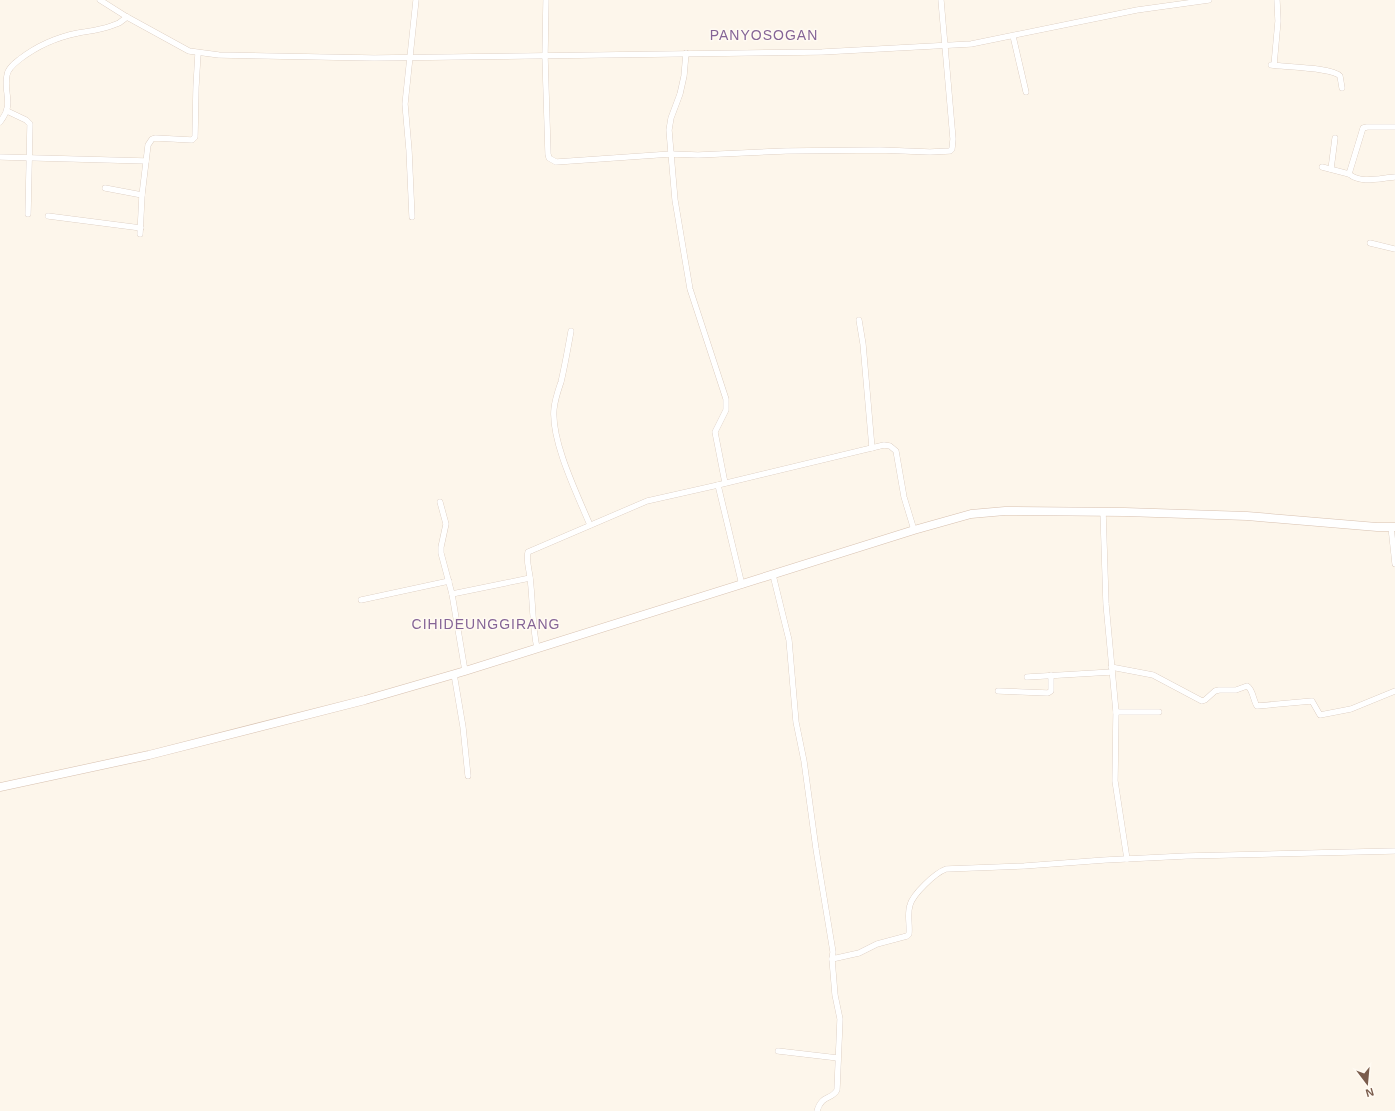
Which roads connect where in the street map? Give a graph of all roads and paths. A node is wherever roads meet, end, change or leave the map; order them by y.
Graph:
1 (100, 0) edge
2 (416, 0) edge
3 (546, 0) edge
4 (941, 0) edge
5 (1209, 0) edge
6 (1277, 0) edge
7 (126, 17) junction
8 (1013, 36) junction
9 (946, 46) junction
10 (198, 53) junction
11 (686, 54) junction
12 (545, 56) junction
13 (411, 58) junction
14 (1342, 88) dead end
15 (1026, 92) dead end
16 (7, 111) junction
17 (0, 122) edge
18 (1395, 127) edge
19 (1335, 138) dead end
20 (671, 154) junction
21 (0, 157) edge
22 (30, 157) junction
23 (146, 161) junction
24 (1322, 167) dead end
25 (1331, 170) junction
26 (1349, 174) junction
27 (1395, 177) edge
28 (106, 188) dead end
29 (142, 195) junction
30 (28, 214) dead end
31 (48, 216) dead end
32 (412, 217) dead end
33 (1370, 243) dead end
34 (1395, 249) edge
35 (859, 320) dead end
36 (571, 331) dead end
37 (872, 448) junction
38 (725, 484) junction
39 (718, 486) junction
40 (440, 502) dead end
41 (1103, 511) junction
42 (590, 525) junction
43 (1393, 527) edge
44 (914, 530) junction
45 (1395, 564) edge
46 (773, 575) junction
47 (530, 578) junction
48 (449, 581) junction
49 (742, 585) junction
50 (452, 594) junction
51 (361, 600) dead end
52 (537, 648) junction
53 (1112, 670) junction
54 (465, 671) junction
55 (454, 674) junction
56 (1051, 675) junction
57 (1027, 676) dead end
58 (998, 691) dead end
59 (1395, 691) edge
60 (1116, 712) junction
61 (1159, 712) dead end
62 (468, 776) dead end
63 (0, 787) edge
64 (1395, 851) edge
65 (1127, 859) junction
66 (832, 959) junction
67 (778, 1052) dead end
68 (838, 1058) junction
69 (817, 1111) edge

1 - 7 street
2 - 13 street
3 - 12 street
4 - 9 street
5 - 8 street
6 - 14 street
7 - 10 street
7 - 16 street
8 - 9 street
8 - 15 street
9 - 11 street
9 - 20 street
10 - 13 street
10 - 23 street
11 - 12 street
11 - 20 street
12 - 13 street
12 - 20 street
13 - 32 street
16 - 17 street
16 - 22 street
18 - 26 street
19 - 25 street
20 - 38 street
21 - 22 street
22 - 23 street
22 - 30 street
23 - 29 street
24 - 25 street
25 - 26 street
26 - 27 street
28 - 29 street
29 - 31 street
33 - 34 street
35 - 37 street
36 - 42 street
37 - 38 street
37 - 44 street
38 - 39 street
39 - 42 street
39 - 49 street
40 - 48 street
41 - 43 main road
41 - 44 main road
41 - 53 street
42 - 47 street
43 - 45 street
44 - 46 main road
46 - 49 main road
46 - 66 street
47 - 50 street
47 - 52 street
48 - 50 street
48 - 51 street
49 - 52 main road
50 - 54 street
52 - 54 main road
53 - 56 street
53 - 59 street
53 - 60 street
54 - 55 main road
55 - 62 street
55 - 63 main road
56 - 57 street
56 - 58 street
60 - 61 street
60 - 65 street
64 - 65 street
65 - 66 street
66 - 68 street
67 - 68 street
68 - 69 street

